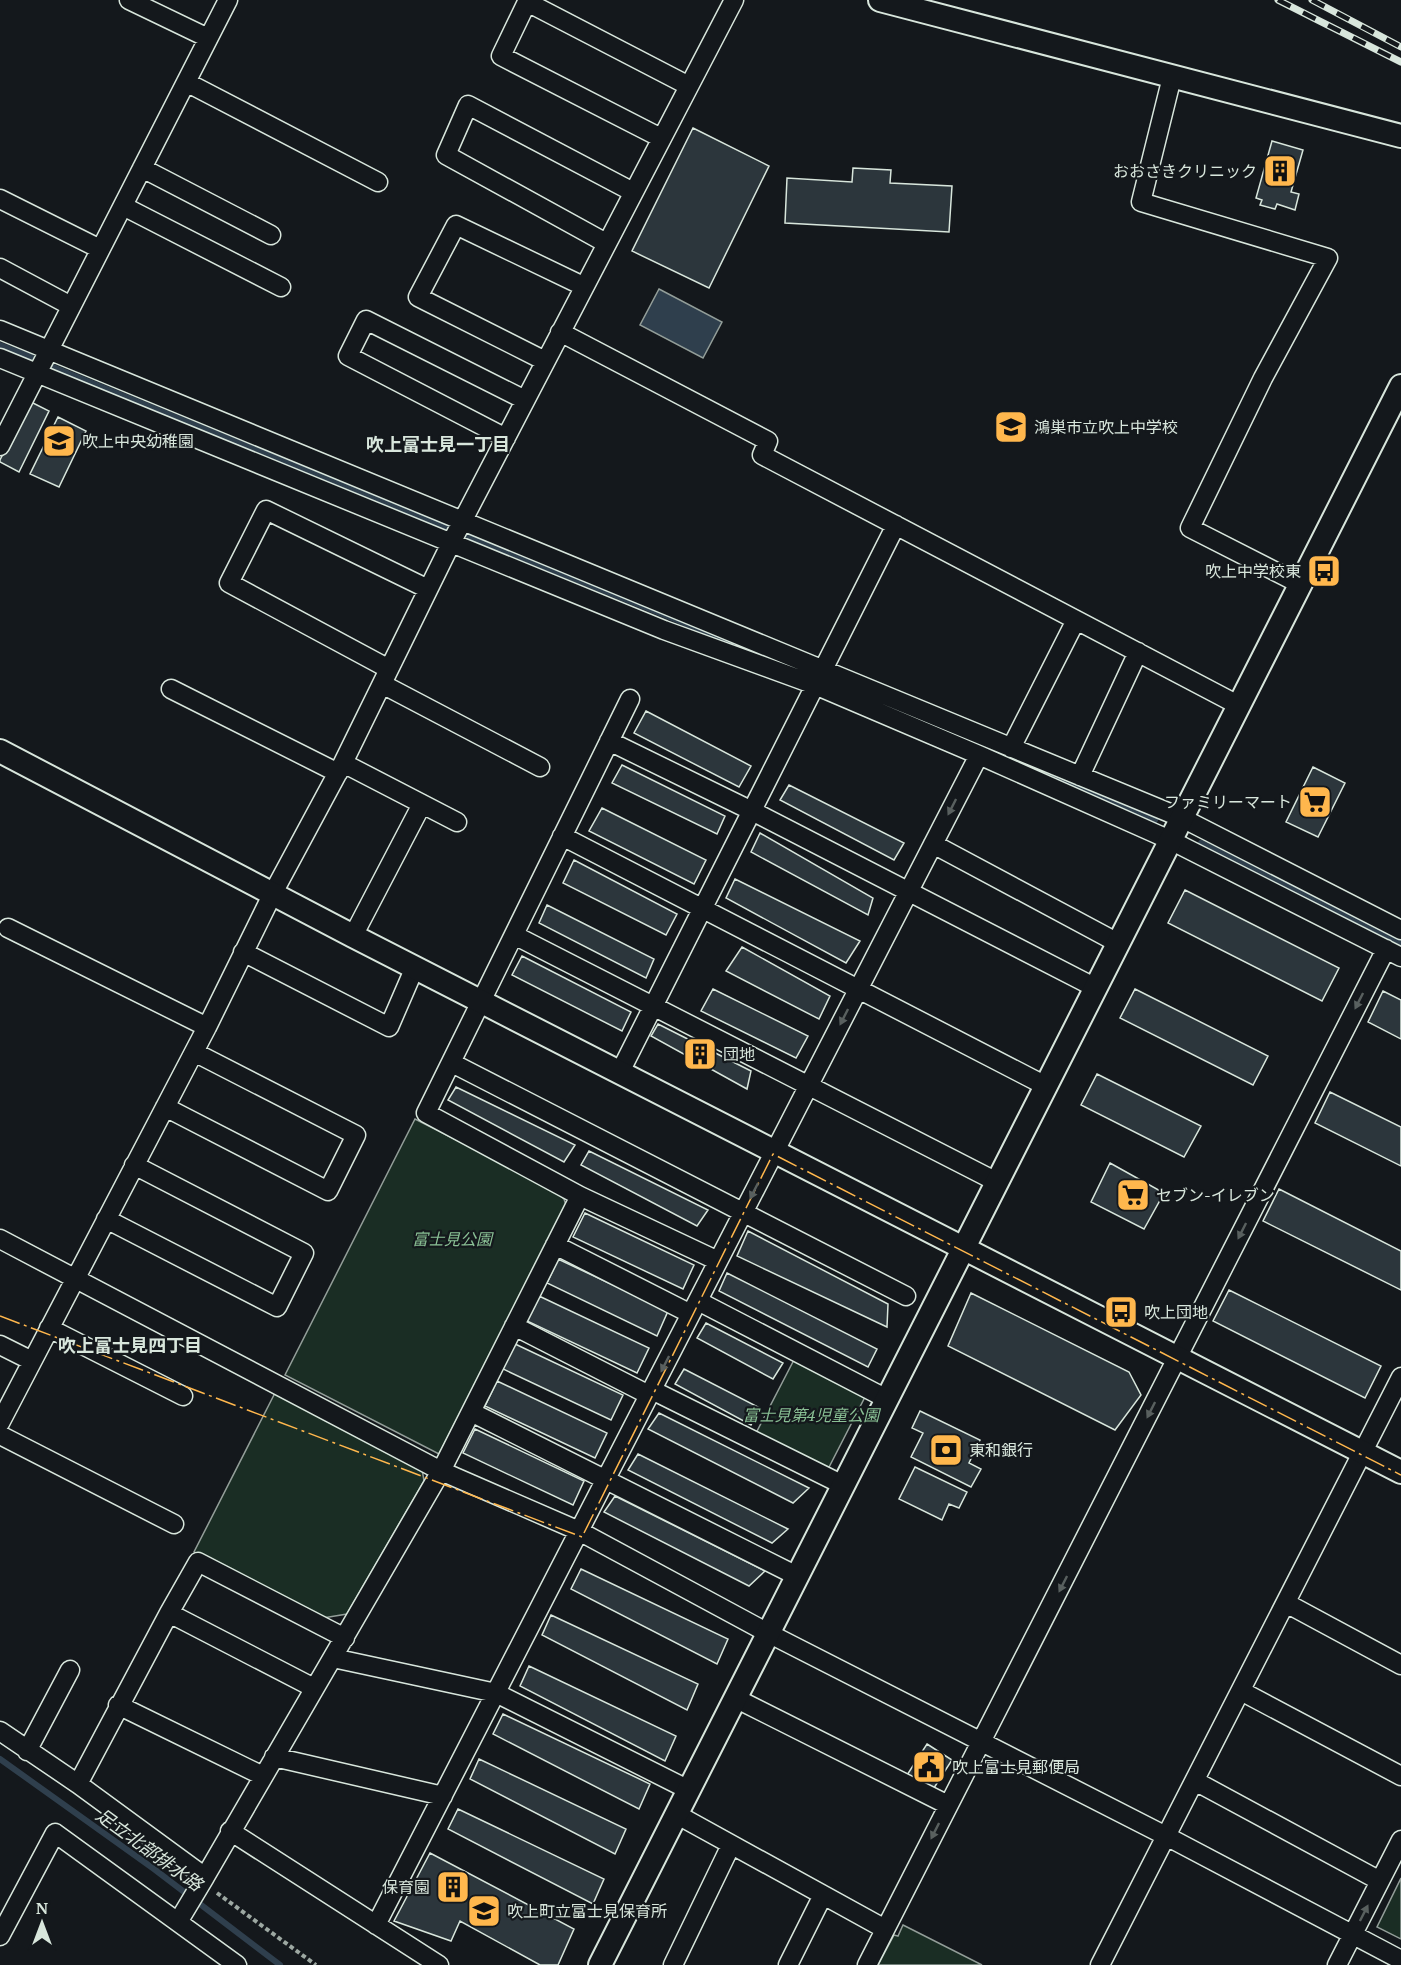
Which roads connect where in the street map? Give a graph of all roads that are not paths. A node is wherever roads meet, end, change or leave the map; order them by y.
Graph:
1 (129, 0) edge
2 (228, 0) edge
3 (734, 0) edge
4 (880, 0) edge
5 (208, 38) junction
6 (1172, 77) junction
7 (186, 82) junction
8 (688, 86) junction
9 (1401, 136) edge
10 (661, 138) junction
11 (142, 168) junction
12 (378, 182) dead end
13 (633, 192) junction
14 (0, 199) edge
15 (123, 206) junction
16 (271, 235) dead end
17 (606, 243) junction
18 (100, 249) junction
19 (0, 268) edge
20 (583, 286) junction
21 (281, 287) dead end
22 (71, 306) junction
23 (0, 330) edge
24 (560, 332) junction
25 (49, 350) junction
26 (0, 358) edge
27 (545, 361) junction
28 (37, 373) junction
29 (1401, 386) edge
30 (525, 400) junction
31 (1396, 409) edge
32 (506, 438) junction
33 (0, 446) edge
34 (463, 522) junction
35 (896, 525) junction
36 (452, 541) junction
37 (1300, 584) junction
38 (428, 589) junction
39 (1077, 620) junction
40 (1138, 652) junction
41 (385, 677) junction
42 (819, 677) junction
43 (171, 689) dead end
44 (630, 699) dead end
45 (1238, 705) junction
46 (609, 741) junction
47 (1011, 748) junction
48 (0, 751) edge
49 (979, 755) junction
50 (540, 767) dead end
51 (340, 768) junction
52 (1080, 776) junction
53 (422, 804) junction
54 (752, 811) junction
55 (1182, 818) junction
56 (457, 822) dead end
57 (562, 837) junction
58 (1170, 840) junction
59 (933, 844) junction
60 (908, 892) junction
61 (273, 893) junction
62 (703, 908) junction
63 (8, 928) dead end
64 (1401, 930) edge
65 (514, 935) junction
66 (353, 936) junction
67 (1118, 943) junction
68 (243, 952) junction
69 (1393, 953) edge
70 (415, 967) junction
71 (1096, 988) junction
72 (858, 990) junction
73 (482, 1001) junction
74 (654, 1006) junction
75 (207, 1027) junction
76 (194, 1052) junction
77 (452, 1064) junction
78 (620, 1072) junction
79 (1046, 1086) junction
80 (808, 1087) junction
81 (165, 1107) junction
82 (775, 1151) junction
83 (134, 1165) junction
84 (997, 1182) junction
85 (580, 1196) junction
86 (743, 1213) junction
87 (106, 1219) junction
88 (0, 1239) edge
89 (555, 1245) junction
90 (963, 1248) junction
91 (718, 1261) junction
92 (74, 1278) junction
93 (906, 1296) dead end
94 (695, 1307) junction
95 (514, 1326) junction
96 (49, 1328) junction
97 (0, 1345) edge
98 (1178, 1358) junction
99 (32, 1361) junction
100 (1400, 1383) edge
101 (651, 1392) junction
102 (183, 1396) dead end
103 (887, 1399) junction
104 (471, 1413) junction
105 (0, 1423) edge
106 (0, 1435) edge
107 (1363, 1453) junction
108 (441, 1471) junction
109 (1401, 1472) edge
110 (606, 1479) junction
111 (843, 1485) junction
112 (174, 1524) dead end
113 (579, 1531) junction
114 (797, 1576) junction
115 (1286, 1603) junction
116 (169, 1613) junction
117 (768, 1634) junction
118 (345, 1638) junction
119 (333, 1658) junction
120 (1401, 1665) edge
121 (70, 1670) dead end
122 (314, 1688) junction
123 (1241, 1691) junction
124 (496, 1693) junction
125 (735, 1698) junction
126 (118, 1705) junction
127 (0, 1731) edge
128 (982, 1742) junction
129 (27, 1751) junction
130 (274, 1757) junction
131 (263, 1776) junction
132 (1401, 1776) edge
133 (1195, 1781) junction
134 (78, 1784) junction
135 (689, 1790) junction
136 (443, 1796) junction
137 (948, 1805) junction
138 (676, 1814) junction
139 (230, 1831) junction
140 (1166, 1836) junction
141 (1401, 1840) edge
142 (731, 1845) junction
143 (203, 1879) junction
144 (1380, 1881) junction
145 (823, 1895) junction
146 (178, 1922) junction
147 (376, 1925) junction
148 (885, 1929) junction
149 (0, 1936) edge
150 (1352, 1936) junction
151 (1401, 1960) edge
152 (237, 1965) edge
153 (439, 1965) edge
154 (600, 1965) edge
155 (673, 1965) edge
156 (788, 1965) edge
157 (867, 1965) edge
158 (1100, 1965) edge
159 (1337, 1965) edge

1 - 5 street
2 - 5 street
3 - 8 street
4 - 6 street
5 - 7 street
6 - 9 street
6 - 37 street
7 - 11 street
7 - 12 street
8 - 10 street
8 - 10 street
10 - 13 street
11 - 15 street
11 - 16 street
13 - 17 street
13 - 17 street
14 - 18 street
15 - 18 street
15 - 21 street
17 - 20 street
18 - 22 street
19 - 22 street
20 - 24 street
20 - 27 street
22 - 25 street
23 - 25 street
24 - 27 street
24 - 35 street
25 - 28 street
25 - 34 street
26 - 28 street
27 - 30 street
28 - 33 street
28 - 36 street
29 - 31 street
30 - 32 street
30 - 32 street
31 - 37 street
32 - 34 street
34 - 36 street
34 - 42 street
35 - 39 street
35 - 42 street
36 - 38 street
36 - 42 street
37 - 45 street
38 - 41 street
38 - 41 street
39 - 40 street
39 - 47 street
40 - 45 street
40 - 52 street
41 - 50 street
41 - 51 street
42 - 47 street
42 - 49 street
42 - 54 street
43 - 51 street
44 - 46 street
45 - 55 street
46 - 54 street
46 - 57 street
47 - 52 street
48 - 61 street
49 - 58 street
49 -> 59 street
51 - 53 street
51 - 61 street
52 - 55 street
53 - 56 street
53 - 66 street
54 - 60 street
54 - 62 street
55 - 58 street
55 - 64 street
57 - 62 street
57 - 65 street
58 - 67 street
58 - 69 street
59 - 60 street
59 - 67 street
60 - 71 street
60 - 72 street
61 - 66 street
61 - 68 street
62 - 72 street
62 - 74 street
63 - 75 street
65 - 73 street
65 - 74 street
66 - 70 street
67 - 71 street
68 - 70 street
68 - 75 street
69 -> 98 street
70 - 73 street
71 - 79 street
72 - 79 street
72 -> 80 street
73 - 77 street
73 - 78 street
74 - 78 street
74 - 80 street
75 - 76 street
76 - 81 street
76 - 81 street
77 - 85 street
77 - 86 street
78 - 82 street
79 - 84 street
80 - 82 street
80 - 84 street
81 - 83 street
82 -> 86 street
82 - 90 street
83 - 87 street
83 - 87 street
84 - 90 street
85 - 89 street
85 - 91 street
86 - 91 street
86 - 93 street
87 - 92 street
88 - 92 street
89 - 94 street
89 - 95 street
90 - 98 street
90 - 103 street
91 - 94 street
92 - 96 street
92 - 108 street
94 -> 101 street
94 - 103 street
95 - 101 street
95 - 104 street
96 - 99 street
96 - 102 street
97 - 99 street
98 - 107 street
98 -> 128 street
99 - 105 street
100 - 107 street
101 - 110 street
101 - 111 street
103 - 111 street
104 - 108 street
104 - 110 street
106 - 112 street
107 - 109 street
107 - 115 street
108 - 113 street
108 - 118 street
110 - 113 street
110 - 114 street
111 - 114 street
113 - 117 street
113 - 124 street
114 - 117 street
115 - 120 street
115 - 123 street
116 - 118 street
116 - 122 street
116 - 126 street
117 - 125 street
117 - 128 street
118 - 119 street
119 - 122 street
119 - 124 street
121 - 129 street
122 - 130 street
123 - 132 street
123 - 133 street
124 - 135 street
124 - 136 street
125 - 135 street
125 - 137 street
126 - 131 street
126 - 134 street
127 - 129 street
128 - 137 street
128 - 140 street
129 - 134 street
130 - 131 street
130 - 136 street
131 - 139 street
133 - 140 street
133 - 144 street
134 - 143 street
135 - 138 street
136 - 147 street
137 -> 148 street
138 - 142 street
138 - 154 street
139 - 143 street
139 - 147 street
140 - 150 street
140 - 158 street
141 - 144 street
142 - 145 street
142 - 155 street
143 - 146 street
150 -> 144 street
145 - 148 street
145 - 156 street
146 - 149 street
146 - 152 street
147 - 153 street
148 - 157 street
150 - 151 street
150 - 159 street

